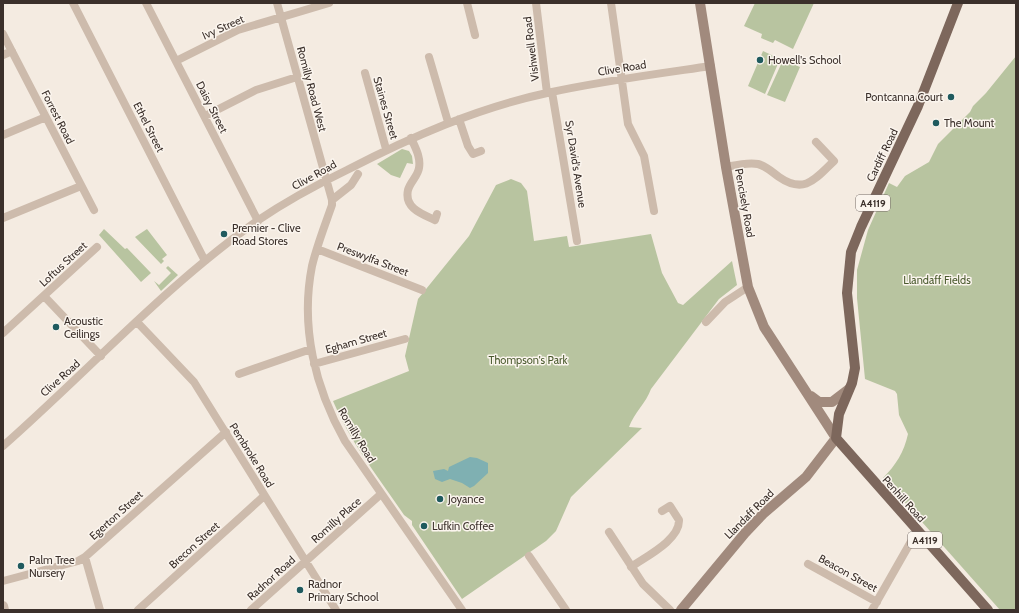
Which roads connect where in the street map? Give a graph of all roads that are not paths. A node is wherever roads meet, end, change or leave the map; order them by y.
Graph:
1 (72, 3) edge
2 (146, 3) edge
3 (277, 3) edge
4 (329, 3) edge
5 (466, 3) edge
6 (536, 3) edge
7 (611, 3) edge
8 (700, 3) edge
9 (958, 3) edge
10 (280, 16) junction
11 (3, 34) edge
12 (475, 35) dead end
13 (12, 51) junction
14 (3, 55) edge
15 (429, 57) dead end
16 (176, 61) junction
17 (711, 66) junction
18 (365, 73) dead end
19 (297, 77) junction
20 (622, 80) junction
21 (550, 92) junction
22 (205, 116) junction
23 (46, 117) junction
24 (459, 119) junction
25 (448, 122) junction
26 (3, 135) edge
27 (411, 138) junction
28 (816, 142) dead end
29 (386, 149) junction
30 (481, 151) dead end
31 (726, 167) junction
32 (358, 174) dead end
33 (326, 181) junction
34 (81, 186) junction
35 (399, 189) dead end
36 (408, 190) junction
37 (332, 200) junction
38 (94, 210) dead end
39 (654, 211) dead end
40 (437, 214) dead end
41 (3, 218) edge
42 (258, 221) junction
43 (577, 241) dead end
44 (97, 247) dead end
45 (317, 249) junction
46 (205, 261) junction
47 (748, 287) junction
48 (422, 290) dead end
49 (44, 296) junction
50 (137, 322) junction
51 (706, 322) dead end
52 (3, 333) edge
53 (405, 339) dead end
54 (311, 349) junction
55 (101, 356) junction
56 (314, 364) junction
57 (238, 374) dead end
58 (849, 389) junction
59 (807, 393) junction
60 (226, 432) junction
61 (836, 438) junction
62 (3, 446) edge
63 (381, 494) junction
64 (264, 496) junction
65 (662, 511) dead end
66 (917, 531) junction
67 (609, 532) dead end
68 (529, 556) dead end
69 (85, 557) junction
70 (305, 562) junction
71 (808, 564) dead end
72 (631, 567) junction
73 (3, 581) edge
74 (877, 602) junction
75 (3, 606) edge
76 (4, 610) edge
77 (100, 610) edge
78 (138, 610) edge
79 (251, 610) edge
80 (336, 610) edge
81 (462, 610) edge
82 (566, 610) edge
83 (670, 610) edge
84 (682, 610) edge
85 (872, 610) edge
86 (988, 610) edge

1 - 46 street, Ethel Street
2 - 16 street, Daisy Street
3 - 10 street, Romilly Road West
4 - 10 street, Ivy Street
5 - 12 street
6 - 21 street, Vishwell Road
7 - 20 street
8 - 17 main road, Pencisely Road
9 - 58 main road, Cardiff Road / A4119
10 - 16 street, Ivy Street
10 - 19 street, Romilly Road West
11 - 13 street, Forrest Road
13 - 14 street
13 - 23 street, Forrest Road
15 - 25 street
16 - 22 street, Daisy Street
17 - 20 street, Clive Road
17 - 31 main road, Pencisely Road
18 - 29 street, Staines Street
19 - 22 street
19 - 33 street, Romilly Road West
20 - 21 street, Clive Road
20 - 39 street
21 - 24 street, Clive Road
21 - 43 street, Syr David's Avenue
22 - 42 street, Daisy Street
23 - 26 street
23 - 34 street, Forrest Road
24 - 25 street, Clive Road
24 - 30 street
25 - 27 street, Clive Road
27 - 29 street, Clive Road
27 - 36 street
28 - 31 street
29 - 33 street, Clive Road
31 - 47 main road, Pencisely Road
32 - 37 street
33 - 37 street
33 - 42 street, Clive Road
34 - 38 street, Forrest Road
34 - 41 street
35 - 36 street
36 - 40 street
37 - 45 street, Romilly Road
42 - 46 street, Clive Road
44 - 49 street, Loftus Street
45 - 48 street, Preswylfa Street
45 - 54 street, Romilly Road
46 - 50 street, Clive Road
47 - 51 street
47 - 59 main road, Pencisely Road
49 - 52 street, Loftus Street
49 - 55 street, Loftus Street
50 - 55 street, Clive Road
50 - 60 street, Pembroke Road
53 - 56 street, Egham Street
54 - 56 street, Romilly Road
54 - 57 street
55 - 62 street, Clive Road
56 - 63 street, Romilly Road
58 - 59 main road, Pencisely Road
58 - 61 main road, Cardiff Road / A4119
59 - 61 main road, Pencisely Road
60 - 64 street, Pembroke Road
60 - 69 street, Egerton Street
61 - 66 main road, Penhill Road / A4119
61 - 84 main road, Llandaff Road
63 - 70 street, Romilly Place
63 - 81 street, Romilly Road
64 - 70 street, Pembroke Road
64 - 78 street, Brecon Street
65 - 72 street
66 - 74 street
66 - 86 main road, Penhill Road / A4119
67 - 72 street
68 - 82 street
69 - 73 street, Egerton Street
69 - 77 street
70 - 79 street, Radnor Road
70 - 80 street, Pembroke Road
71 - 74 street, Beacon Street
72 - 83 street
74 - 85 street
75 - 76 street

